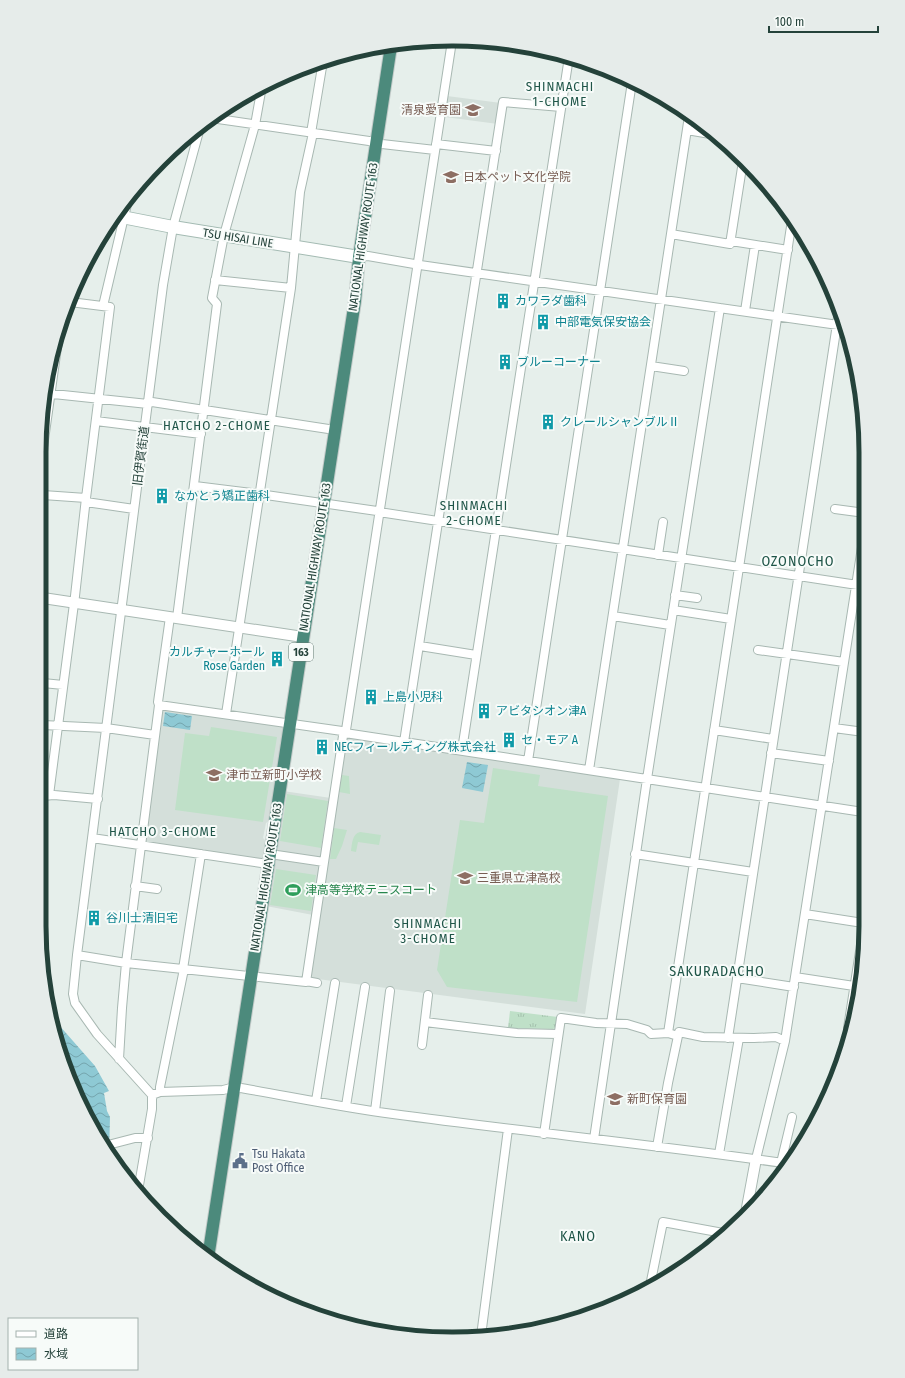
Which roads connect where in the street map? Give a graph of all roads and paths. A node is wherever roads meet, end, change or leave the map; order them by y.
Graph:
1 (451, 46) edge
2 (389, 51) edge
3 (568, 63) edge
4 (322, 68) edge
5 (631, 88) edge
6 (261, 94) edge
7 (561, 107) junction
8 (220, 119) edge
9 (688, 122) edge
10 (256, 125) junction
11 (687, 130) junction
12 (312, 133) junction
13 (704, 133) edge
14 (198, 136) edge
15 (376, 142) junction
16 (436, 147) junction
17 (496, 151) junction
18 (742, 167) edge
19 (121, 217) edge
20 (121, 219) edge
21 (173, 227) junction
22 (791, 228) edge
23 (671, 234) junction
24 (224, 236) junction
25 (731, 241) junction
26 (755, 245) junction
27 (295, 247) junction
28 (788, 250) junction
29 (359, 257) junction
30 (418, 264) junction
31 (477, 274) junction
32 (215, 280) junction
33 (535, 282) junction
34 (291, 288) junction
35 (600, 291) junction
36 (661, 300) junction
37 (75, 303) edge
38 (103, 306) junction
39 (720, 308) junction
40 (745, 312) junction
41 (777, 316) junction
42 (838, 325) edge
43 (840, 331) edge
44 (651, 366) junction
45 (684, 371) dead end
46 (50, 393) edge
47 (98, 399) junction
48 (148, 404) junction
49 (204, 410) junction
50 (271, 420) junction
51 (96, 421) junction
52 (145, 427) junction
53 (335, 430) junction
54 (201, 434) junction
55 (195, 486) junction
56 (259, 494) junction
57 (46, 495) edge
58 (86, 500) junction
59 (324, 503) junction
60 (134, 509) junction
61 (835, 509) dead end
62 (379, 512) junction
63 (859, 512) edge
64 (438, 521) junction
65 (663, 522) dead end
66 (496, 530) junction
67 (561, 540) junction
68 (623, 550) junction
69 (658, 555) junction
70 (681, 558) junction
71 (859, 566) edge
72 (739, 567) junction
73 (798, 576) junction
74 (856, 585) junction
75 (859, 585) edge
76 (676, 595) junction
77 (46, 598) edge
78 (697, 598) dead end
79 (74, 603) junction
80 (122, 610) junction
81 (673, 610) junction
82 (613, 616) junction
83 (173, 618) junction
84 (731, 619) junction
85 (670, 625) junction
86 (239, 627) junction
87 (303, 637) junction
88 (420, 646) junction
89 (758, 650) dead end
90 (786, 654) junction
91 (476, 655) junction
92 (844, 662) junction
93 (46, 683) edge
94 (63, 685) junction
95 (159, 705) junction
96 (226, 714) junction
97 (290, 723) junction
98 (46, 725) edge
99 (58, 725) junction
100 (106, 728) junction
101 (834, 728) junction
102 (714, 730) junction
103 (859, 731) edge
104 (344, 733) junction
105 (155, 735) junction
106 (773, 739) junction
107 (404, 742) junction
108 (462, 750) junction
109 (771, 754) junction
110 (528, 761) junction
111 (829, 761) junction
112 (589, 770) junction
113 (647, 779) junction
114 (705, 788) junction
115 (46, 796) edge
116 (765, 796) junction
117 (98, 799) junction
118 (822, 805) junction
119 (859, 811) edge
120 (92, 838) junction
121 (141, 845) junction
122 (201, 854) junction
123 (635, 854) junction
124 (269, 859) junction
125 (324, 862) junction
126 (694, 863) junction
127 (753, 872) junction
128 (135, 886) junction
129 (157, 889) dead end
130 (805, 914) junction
131 (859, 922) edge
132 (77, 955) junction
133 (126, 963) junction
134 (183, 969) junction
135 (857, 970) edge
136 (251, 977) junction
137 (795, 977) junction
138 (737, 978) junction
139 (306, 981) junction
140 (317, 983) dead end
141 (335, 984) dead end
142 (854, 986) junction
143 (794, 987) junction
144 (365, 988) dead end
145 (390, 991) dead end
146 (428, 995) dead end
147 (852, 999) edge
148 (425, 1022) junction
149 (611, 1024) junction
150 (558, 1034) junction
151 (668, 1034) junction
152 (678, 1036) junction
153 (728, 1038) junction
154 (739, 1038) junction
155 (785, 1041) junction
156 (422, 1045) dead end
157 (119, 1059) junction
158 (235, 1087) junction
159 (156, 1094) junction
160 (316, 1100) junction
161 (346, 1106) junction
162 (375, 1111) junction
163 (792, 1117) dead end
164 (508, 1129) junction
165 (544, 1134) junction
166 (148, 1138) junction
167 (594, 1139) junction
168 (110, 1144) edge
169 (657, 1147) junction
170 (719, 1154) junction
171 (786, 1157) edge
172 (756, 1159) junction
173 (782, 1163) edge
174 (139, 1184) edge
175 (747, 1205) edge
176 (720, 1232) edge
177 (209, 1251) edge
178 (654, 1279) edge
179 (482, 1331) edge

1 - 16 street
2 - 15 highway, NATIONAL HIGHWAY ROUTE 163 / 163
3 - 7 street
4 - 12 street
5 - 35 street
6 - 10 street
7 - 17 street
7 - 33 street
8 - 10 street
9 - 11 street
10 - 12 street
10 - 24 street
11 - 13 street
11 - 23 street
12 - 15 street
12 - 27 street
14 - 21 street, 旧伊賀街道
15 - 16 street
15 - 29 highway, NATIONAL HIGHWAY ROUTE 163 / 163
16 - 17 street
16 - 30 street
17 - 31 street
18 - 25 street
19 - 21 main road, TSU HISAI LINE
20 - 38 street
21 - 24 main road, TSU HISAI LINE
21 - 48 street, 旧伊賀街道
22 - 28 street
23 - 25 street
23 - 36 street
24 - 27 main road, TSU HISAI LINE
24 - 32 street
25 - 26 street
26 - 28 street
26 - 40 street
27 - 29 main road, TSU HISAI LINE
27 - 34 street
28 - 41 street
29 - 30 street
29 - 53 highway, NATIONAL HIGHWAY ROUTE 163 / 163
30 - 31 street
30 - 62 street
31 - 33 street
31 - 64 street
32 - 34 street
32 - 49 street
33 - 35 street
33 - 66 street
34 - 50 street
35 - 36 street
35 - 67 street
36 - 39 street
36 - 44 street
37 - 38 street
38 - 47 street
39 - 40 street
39 - 70 street
40 - 41 street
41 - 42 street
41 - 72 street
43 - 73 street
44 - 45 street
44 - 68 street
46 - 47 street
47 - 48 street
47 - 51 street
48 - 49 street
48 - 52 street, 旧伊賀街道
49 - 50 street
49 - 54 street
50 - 53 street
50 - 56 street
51 - 52 street
51 - 58 street
52 - 54 street
52 - 60 street, 旧伊賀街道
53 - 59 highway, NATIONAL HIGHWAY ROUTE 163 / 163
54 - 55 street
55 - 56 street
55 - 83 street
56 - 59 street
56 - 86 street
57 - 58 street
58 - 60 street
58 - 79 street
59 - 62 street
59 - 87 highway, NATIONAL HIGHWAY ROUTE 163 / 163
60 - 80 street, 旧伊賀街道
61 - 63 street
62 - 64 street
62 - 104 street
64 - 66 street
64 - 88 street
65 - 69 street
66 - 67 street
66 - 91 street
67 - 68 street
67 - 110 street
68 - 69 street
68 - 82 street
69 - 70 street
70 - 72 street
70 - 76 street
71 - 74 street
72 - 73 street
72 - 84 street
73 - 74 street
73 - 90 street
74 - 75 street
74 - 92 street
76 - 78 street
76 - 81 street
77 - 79 street
79 - 80 street
79 - 94 street
80 - 83 street
80 - 100 street, 旧伊賀街道
81 - 84 street
81 - 85 street
82 - 85 street
82 - 112 street
83 - 86 street
83 - 95 street
84 - 102 street
85 - 113 street
86 - 87 street
86 - 96 street
87 - 97 highway, NATIONAL HIGHWAY ROUTE 163 / 163
88 - 91 street
88 - 107 street
89 - 90 street
90 - 92 street
90 - 106 street
91 - 108 street
92 - 101 street
93 - 94 street
94 - 99 street
95 - 96 street
95 - 105 street
96 - 97 street
97 - 104 street
97 - 124 highway, NATIONAL HIGHWAY ROUTE 163 / 163
98 - 99 street
99 - 100 street
99 - 115 street
100 - 105 street
100 - 117 street, 旧伊賀街道
101 - 103 street
101 - 111 street
102 - 106 street
102 - 114 street
104 - 107 street
104 - 125 street
105 - 121 street
106 - 109 street
107 - 108 street
108 - 110 street
109 - 111 street
109 - 116 street
110 - 112 street
111 - 118 street
112 - 113 street
113 - 114 street
113 - 123 street
114 - 116 street
114 - 126 street
115 - 117 street
116 - 118 street
116 - 127 street
117 - 120 street, 旧伊賀街道
118 - 119 street
118 - 130 street
120 - 121 street
120 - 132 street, 旧伊賀街道
121 - 122 street
121 - 128 street
122 - 124 street
122 - 134 street
123 - 126 street
123 - 149 street
124 - 125 street
124 - 136 highway, NATIONAL HIGHWAY ROUTE 163 / 163
125 - 139 street
126 - 127 street
126 - 151 street
127 - 138 street
128 - 129 street
128 - 133 street
130 - 131 street
130 - 137 street
132 - 133 street
132 - 157 street, 旧伊賀街道
133 - 134 street
133 - 157 street
134 - 136 street
134 - 159 street
135 - 142 street
136 - 139 street
136 - 158 highway, NATIONAL HIGHWAY ROUTE 163 / 163
137 - 142 street
137 - 143 street
138 - 143 street
138 - 153 street
139 - 140 street
141 - 160 street
142 - 147 street
143 - 155 street
144 - 161 street
145 - 162 street
146 - 148 street
148 - 150 street
148 - 156 street
149 - 150 street
149 - 151 street
149 - 167 street
150 - 165 street
151 - 152 street
152 - 153 street
152 - 169 street
153 - 154 street
154 - 155 street
154 - 170 street
155 - 172 street
157 - 159 street, 旧伊賀街道
158 - 159 street
158 - 160 street
158 - 177 highway, NATIONAL HIGHWAY ROUTE 163 / 163
159 - 166 street
160 - 161 street
161 - 162 street
162 - 164 street
163 - 171 street
164 - 165 street
164 - 179 street
165 - 167 street
166 - 168 street
166 - 174 street
167 - 169 street
169 - 170 street
170 - 172 street
172 - 173 street
172 - 175 street
176 - 178 street

